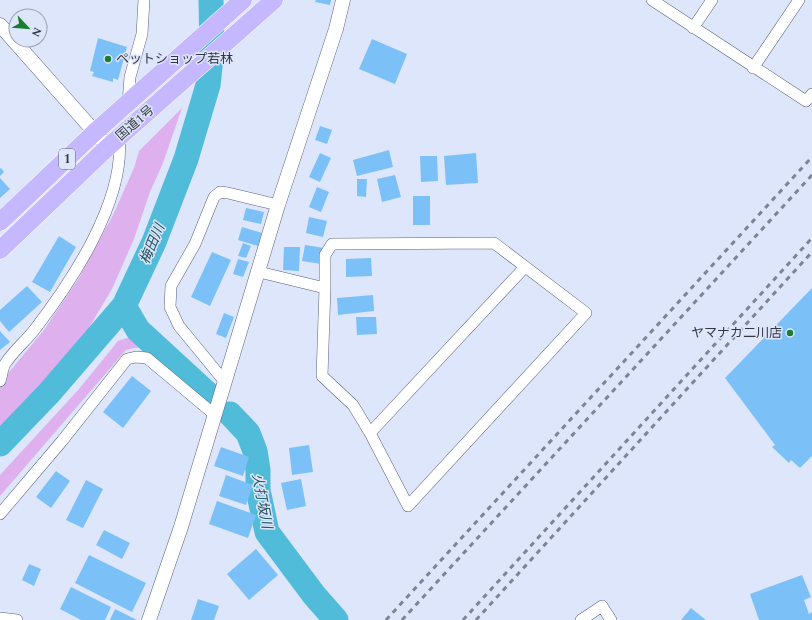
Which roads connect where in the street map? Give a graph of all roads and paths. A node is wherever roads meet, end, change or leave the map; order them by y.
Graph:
1 (144, 0) edge
2 (243, 0) edge
3 (274, 0) edge
4 (343, 0) edge
5 (652, 0) edge
6 (712, 0) edge
7 (799, 0) edge
8 (0, 25) edge
9 (693, 28) junction
10 (753, 68) junction
11 (812, 94) edge
12 (131, 100) junction
13 (95, 132) junction
14 (114, 142) junction
15 (278, 205) junction
16 (0, 222) edge
17 (0, 250) edge
18 (526, 267) junction
19 (259, 272) junction
20 (325, 288) junction
21 (0, 381) edge
22 (225, 382) junction
23 (214, 415) junction
24 (370, 433) junction
25 (0, 514) edge
26 (0, 618) edge
27 (17, 620) edge
28 (149, 620) edge
29 (581, 620) edge
30 (612, 620) edge

1 - 12 street
2 - 12 highway, 国道1号 / 1
3 - 14 highway, 国道1号 / 1
4 - 15 street
5 - 9 street
6 - 9 street
7 - 10 street
8 - 13 street
9 - 10 street
10 - 11 street
12 - 13 highway, 国道1号 / 1
13 - 14 street
13 - 16 highway, 国道1号 / 1
14 - 17 highway, 国道1号 / 1
14 - 21 street
15 - 19 street
15 - 22 street
18 - 20 street
18 - 24 street
18 - 24 street
19 - 20 street
19 - 22 street
20 - 24 street
22 - 23 street
23 - 25 street
23 - 28 street
26 - 27 street
29 - 30 street

